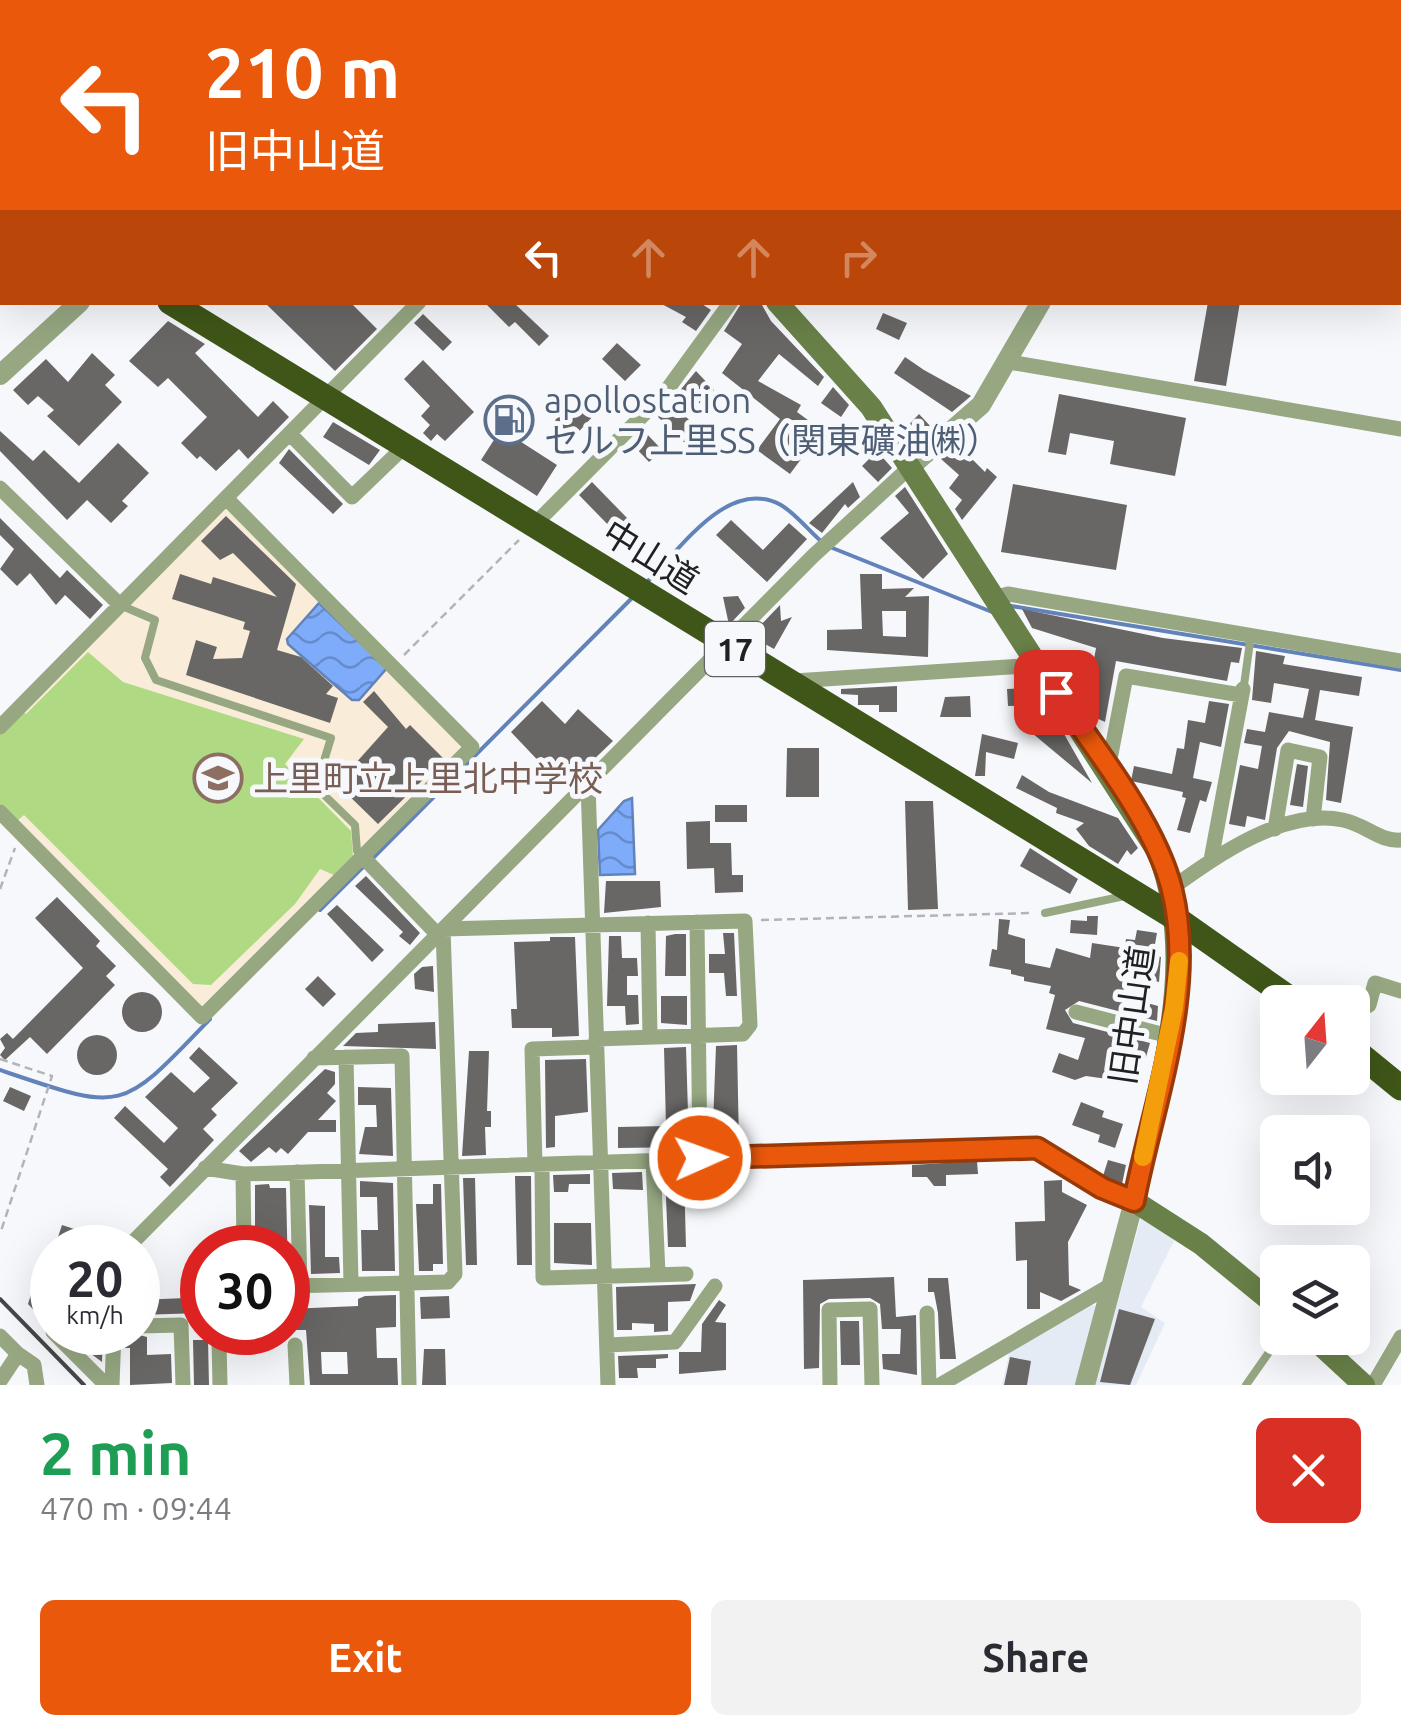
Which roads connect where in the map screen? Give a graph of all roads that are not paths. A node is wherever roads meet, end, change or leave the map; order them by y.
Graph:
1 (77, 305) edge
2 (175, 305) edge
3 (416, 305) edge
4 (729, 305) edge
5 (780, 305) edge
6 (1033, 306) edge
7 (1009, 362) junction
8 (0, 375) edge
9 (328, 398) junction
10 (1401, 429) edge
11 (291, 435) junction
12 (405, 446) junction
13 (910, 467) junction
14 (0, 488) edge
15 (226, 499) junction
16 (534, 525) junction
17 (1000, 605) junction
18 (120, 606) junction
19 (1251, 635) junction
20 (729, 645) junction
21 (1401, 660) edge
22 (1039, 666) junction
23 (790, 682) junction
24 (1243, 690) junction
25 (0, 726) edge
26 (1102, 762) junction
27 (588, 784) junction
28 (0, 812) edge
29 (1313, 819) junction
30 (1275, 829) junction
31 (1401, 840) edge
32 (366, 860) junction
33 (1211, 860) junction
34 (1172, 888) junction
35 (1133, 893) junction
36 (1045, 913) road end
37 (1177, 918) junction
38 (697, 922) junction
39 (648, 923) junction
40 (594, 925) junction
41 (440, 932) junction
42 (1272, 985) edge
43 (1401, 990) edge
44 (1370, 1001) edge
45 (1076, 1012) dead end
46 (1168, 1036) junction
47 (650, 1038) junction
48 (700, 1038) junction
49 (596, 1043) junction
50 (346, 1057) junction
51 (314, 1058) junction
52 (1370, 1063) edge
53 (1401, 1088) edge
54 (700, 1158) junction
55 (653, 1160) junction
56 (601, 1162) junction
57 (538, 1165) junction
58 (453, 1167) junction
59 (205, 1168) junction
60 (405, 1168) junction
61 (349, 1170) junction
62 (296, 1172) junction
63 (242, 1174) junction
64 (1134, 1201) junction
65 (149, 1225) edge
66 (243, 1225) edge
67 (295, 1225) edge
68 (658, 1274) junction
69 (686, 1274) dead end
70 (604, 1276) junction
71 (407, 1282) junction
72 (352, 1283) junction
73 (310, 1285) edge
74 (1111, 1285) junction
75 (714, 1286) dead end
76 (1260, 1292) edge
77 (927, 1313) dead end
78 (160, 1326) edge
79 (0, 1336) edge
80 (1401, 1337) edge
81 (607, 1345) junction
82 (18, 1354) junction
83 (77, 1355) edge
84 (112, 1355) edge
85 (219, 1355) edge
86 (296, 1355) edge
87 (1267, 1355) edge
88 (1331, 1355) edge
89 (0, 1381) edge
90 (37, 1385) edge
91 (109, 1385) edge
92 (183, 1385) edge
93 (220, 1385) edge
94 (297, 1385) edge
95 (410, 1385) edge
96 (608, 1385) edge
97 (830, 1385) edge
98 (872, 1385) edge
99 (929, 1385) edge
100 (940, 1385) edge
101 (1085, 1385) edge
102 (1246, 1385) edge
103 (1364, 1385) edge
104 (1373, 1385) edge

1 - 8 street
2 - 9 highway, 中山道 / 17
3 - 9 street
4 - 16 street
5 - 13 main road, 旧中山道
6 - 7 street
7 - 10 street
7 - 13 street
9 - 11 street
9 - 12 highway, 中山道 / 17
11 - 12 street
11 - 15 street
12 - 16 highway, 中山道 / 17
13 - 17 main road, 旧中山道
13 - 20 street
14 - 18 street
15 - 18 street
15 - 32 street
16 - 20 highway, 中山道 / 17
17 - 19 street
17 - 22 main road, 旧中山道
18 - 25 street
18 - 32 lane
19 - 21 street
19 - 24 lane
20 - 23 highway, 中山道 / 17
20 - 27 street
22 - 23 street
22 - 26 main road, 旧中山道
23 - 35 highway, 中山道 / 17
24 - 26 street
24 - 33 street
26 - 34 main road, 旧中山道
27 - 40 street
27 - 41 street
28 - 32 street
29 - 30 street
29 - 30 street
29 - 31 street
30 - 33 street
32 - 41 street
33 - 34 street
34 - 37 main road, 旧中山道
35 - 36 lane
35 - 37 highway, 中山道 / 17
37 - 42 highway, 中山道 / 17
37 - 46 main road, 旧中山道
38 - 39 street
38 - 48 street
38 - 48 street
39 - 40 street
39 - 47 street
40 - 41 street
40 - 49 street
41 - 51 street
41 - 58 street
43 - 44 street
45 - 46 street
46 - 64 main road, 旧中山道
47 - 48 street
47 - 49 street
48 - 54 street
49 - 56 street
49 - 57 street
50 - 51 street
50 - 60 street
50 - 61 street
51 - 59 street
52 - 53 highway
54 - 55 street
54 - 64 street
55 - 56 street
55 - 68 street
56 - 57 street
56 - 70 street
57 - 58 street
57 - 70 street
58 - 60 street
58 - 71 street
59 - 63 street
59 - 65 street
60 - 61 street
60 - 71 street
61 - 62 street
61 - 72 street
62 - 63 street
62 - 67 street
63 - 66 street
64 - 74 street
64 - 76 main road
68 - 69 street
68 - 70 street
70 - 81 street
71 - 72 street
71 - 95 street
72 - 73 street
74 - 100 street
74 - 101 street
75 - 81 street
77 - 99 street
78 - 92 street
79 - 82 street
80 - 104 street
81 - 96 street
82 - 89 street
82 - 90 street
83 - 91 street
84 - 91 street
85 - 93 street
86 - 94 street
87 - 102 lane
88 - 103 main road
97 - 98 street

